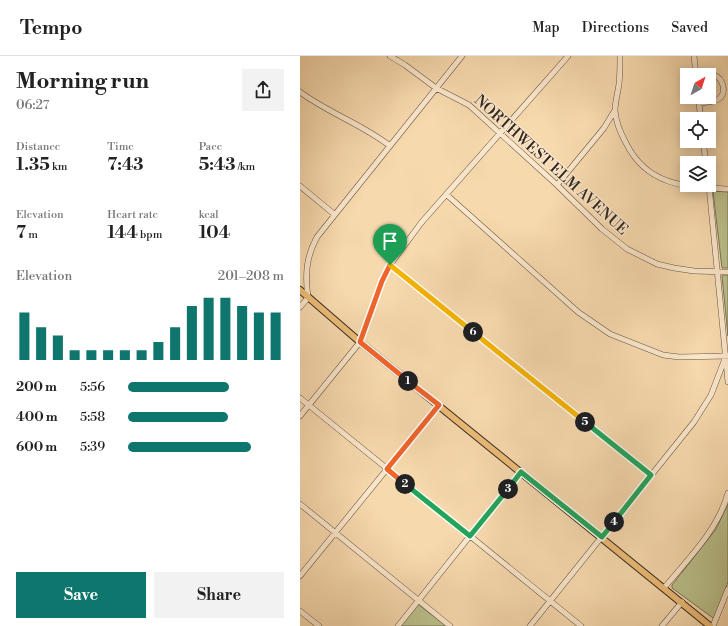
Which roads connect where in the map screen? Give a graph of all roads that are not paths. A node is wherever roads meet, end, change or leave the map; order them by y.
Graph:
1 (390, 56) edge
2 (462, 56) edge
3 (568, 56) edge
4 (620, 56) edge
5 (694, 56) edge
6 (695, 68) edge
7 (716, 77) edge
8 (436, 88) junction
9 (300, 92) edge
10 (716, 101) edge
11 (615, 110) junction
12 (500, 134) junction
13 (390, 146) junction
14 (557, 185) junction
15 (680, 185) edge
16 (300, 186) edge
17 (716, 188) edge
18 (728, 189) edge
19 (710, 192) edge
20 (447, 195) junction
21 (334, 214) junction
22 (390, 265) junction
23 (718, 272) junction
24 (728, 272) edge
25 (300, 290) edge
26 (308, 298) junction
27 (300, 308) edge
28 (360, 342) junction
29 (727, 356) edge
30 (728, 382) edge
31 (300, 398) edge
32 (309, 405) junction
33 (439, 405) junction
34 (300, 416) edge
35 (387, 469) junction
36 (521, 472) junction
37 (651, 475) junction
38 (728, 493) edge
39 (300, 504) edge
40 (335, 533) junction
41 (470, 536) junction
42 (602, 537) junction
43 (300, 576) edge
44 (664, 588) junction
45 (728, 589) edge
46 (419, 600) junction
47 (550, 601) junction
48 (682, 602) junction
49 (300, 611) edge
50 (319, 626) edge
51 (398, 626) edge
52 (450, 626) edge
53 (530, 626) edge
54 (581, 626) edge
55 (662, 626) edge
56 (712, 626) edge

1 - 8 street, NORTHWEST ELM AVENUE
2 - 8 street
3 - 12 street
4 - 11 street
5 - 6 street
7 - 10 street
8 - 12 street, NORTHWEST ELM AVENUE
8 - 13 street
9 - 13 street
11 - 14 street
11 - 15 street
12 - 14 street, NORTHWEST ELM AVENUE
12 - 20 street
13 - 21 street
14 - 23 street, NORTHWEST ELM AVENUE
16 - 21 street
17 - 18 street
19 - 23 street
20 - 22 street
20 - 29 street
21 - 26 street
22 - 28 street
22 - 37 street
23 - 24 street, NORTHWEST ELM AVENUE
23 - 29 street
25 - 26 main road
26 - 27 street
26 - 28 main road
28 - 32 street
28 - 33 main road
29 - 30 street
29 - 37 street
31 - 32 street
32 - 34 street
32 - 35 street
33 - 35 street
33 - 36 main road
35 - 40 street
35 - 41 street
36 - 41 street
36 - 42 main road
37 - 42 street
38 - 44 street
39 - 40 street
40 - 43 street
40 - 46 street
41 - 46 street
41 - 47 street
42 - 44 main road
42 - 47 street
44 - 48 main road
45 - 56 street
46 - 51 street
46 - 52 street
47 - 53 street
47 - 54 street
48 - 55 street
48 - 56 main road
49 - 50 street

